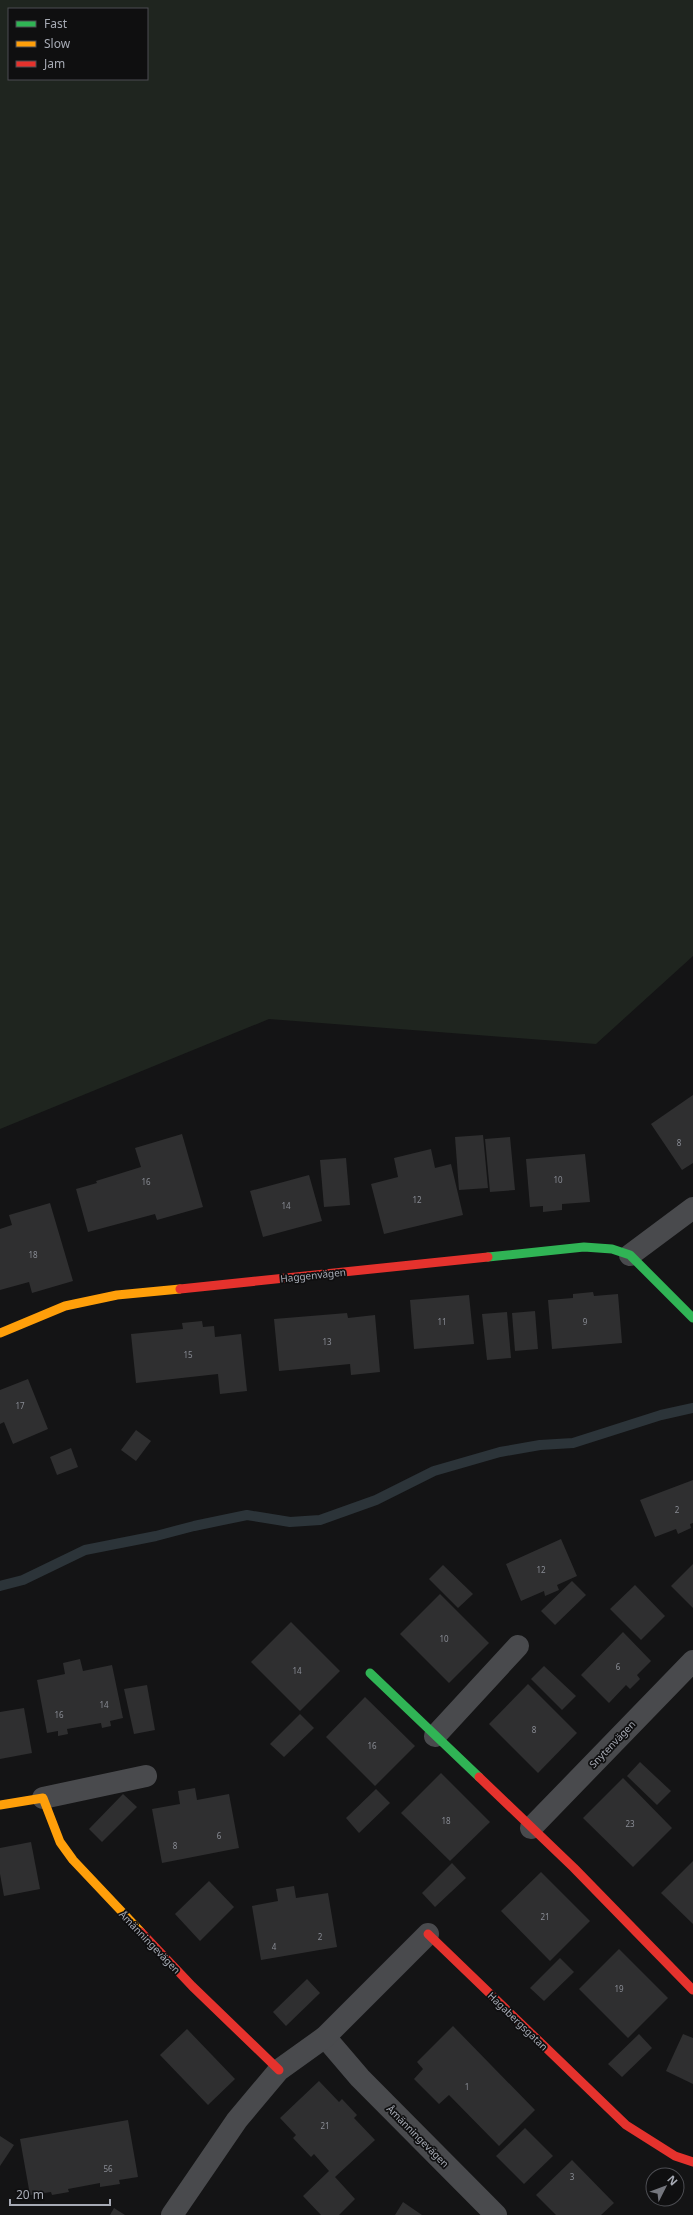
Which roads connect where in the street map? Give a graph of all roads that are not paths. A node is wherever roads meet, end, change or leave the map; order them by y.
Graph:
1 (693, 1208) edge
2 (630, 1255) junction
3 (693, 1318) edge
4 (0, 1333) edge
5 (518, 1646) dead end
6 (693, 1661) edge
7 (370, 1673) dead end
8 (435, 1736) junction
9 (146, 1776) dead end
10 (43, 1798) junction
11 (0, 1805) edge
12 (531, 1828) junction
13 (428, 1934) joint
14 (693, 1990) edge
15 (325, 2037) junction
16 (279, 2070) junction
17 (693, 2162) edge
18 (172, 2215) edge
19 (496, 2215) edge

1 - 2 street
2 - 3 street, Haggenvägen
2 - 4 street, Haggenvägen
5 - 8 street
6 - 12 street, Snytenvägen
7 - 8 street
8 - 12 street
9 - 10 street
10 - 11 street
10 - 16 street, Åmänningevägen
12 - 14 street
13 - 15 street, Hagabergsgatan
13 - 17 street, Hagabergsgatan
15 - 16 street
15 - 19 street, Åmänningevägen
16 - 18 street

